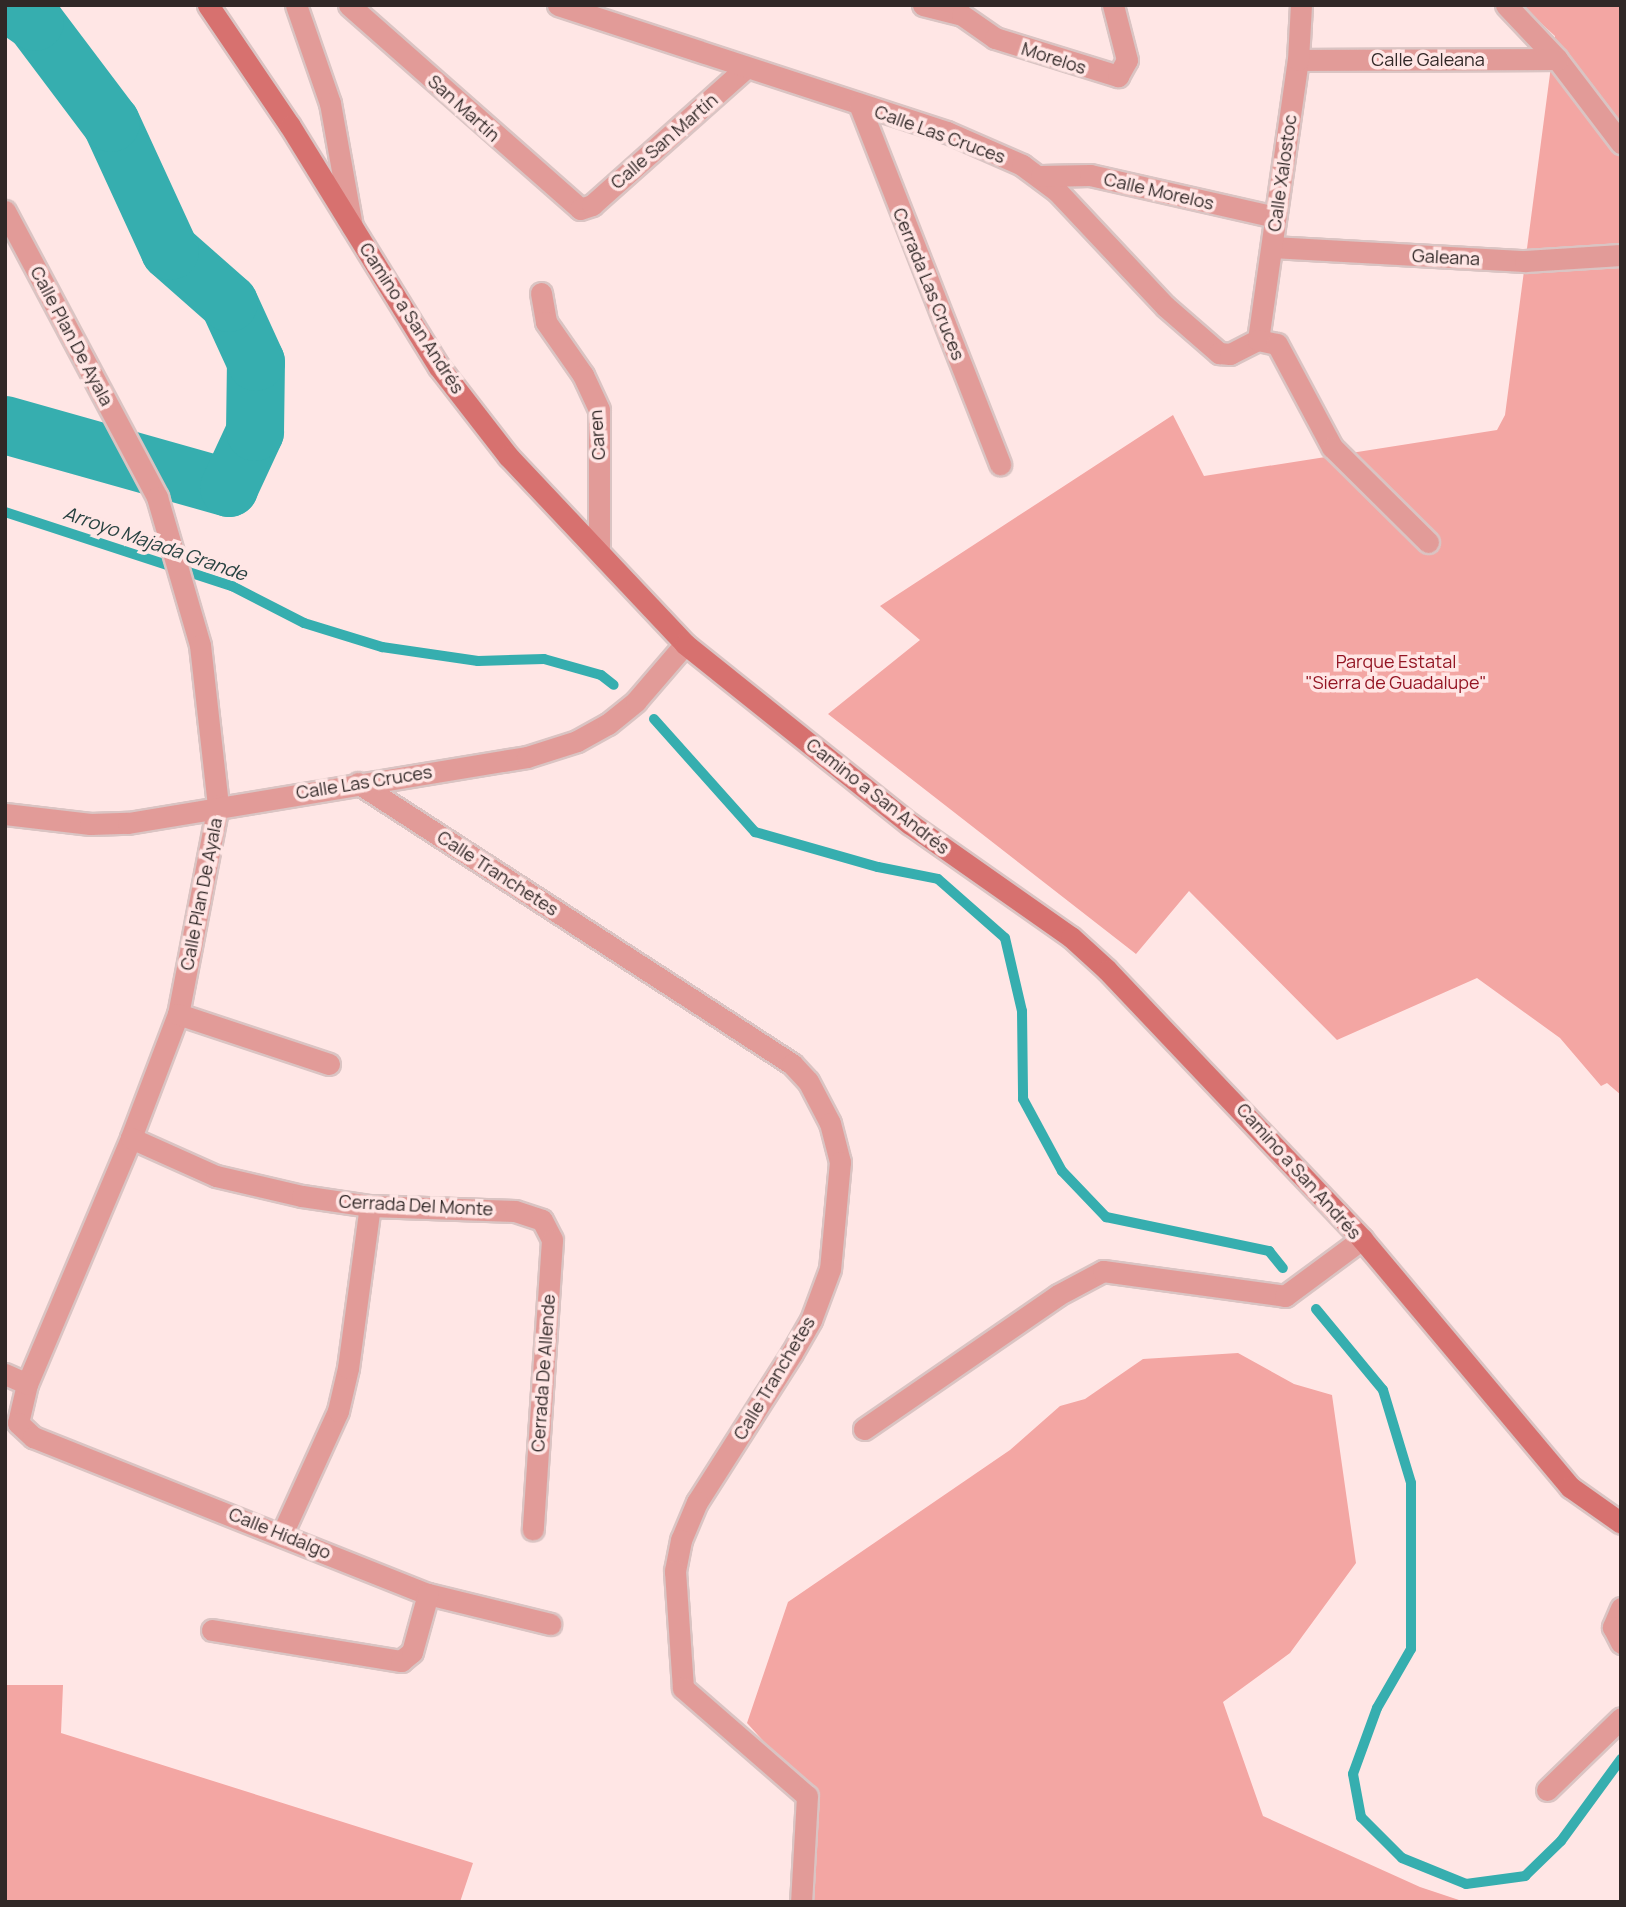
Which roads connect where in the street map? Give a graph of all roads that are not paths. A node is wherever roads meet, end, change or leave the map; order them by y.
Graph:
1 (208, 5) edge
2 (296, 5) edge
3 (349, 5) edge
4 (558, 5) edge
5 (923, 5) edge
6 (1113, 5) edge
7 (1301, 5) edge
8 (1506, 5) edge
9 (585, 11) edge
10 (1557, 59) junction
11 (1298, 60) junction
12 (746, 68) junction
13 (859, 104) junction
14 (1621, 143) edge
15 (1041, 176) junction
16 (580, 209) joint
17 (5, 211) edge
18 (1275, 217) junction
19 (352, 226) junction
20 (1272, 247) junction
21 (1621, 255) edge
22 (541, 293) dead end
23 (1258, 340) junction
24 (1000, 464) dead end
25 (1428, 542) dead end
26 (599, 551) junction
27 (685, 644) junction
28 (358, 783) junction
29 (218, 805) junction
30 (5, 814) edge
31 (178, 1014) junction
32 (330, 1064) dead end
33 (131, 1138) junction
34 (370, 1206) junction
35 (542, 1220) joint
36 (1362, 1239) junction
37 (5, 1374) edge
38 (27, 1384) junction
39 (18, 1423) joint
40 (864, 1430) dead end
41 (1621, 1522) edge
42 (533, 1529) dead end
43 (282, 1534) junction
44 (428, 1594) junction
45 (1621, 1608) edge
46 (550, 1624) dead end
47 (212, 1630) dead end
48 (1621, 1643) edge
49 (1621, 1718) edge
50 (1547, 1790) dead end
51 (801, 1902) edge

1 - 19 street, Camino a San Andrés
2 - 19 street
3 - 16 street, San Martín
4 - 9 street, Calle Las Cruces
5 - 6 street, Morelos
7 - 11 street, Calle Xalostoc
8 - 10 street
9 - 12 street, Calle Las Cruces
10 - 11 street, Calle Galeana
10 - 14 street
11 - 18 street, Calle Xalostoc
12 - 13 street, Calle Las Cruces
12 - 16 street, Calle San Martín
13 - 15 street, Calle Las Cruces
13 - 24 street, Cerrada Las Cruces
15 - 18 street, Calle Morelos
15 - 23 street, Calle Las Cruces
17 - 29 street, Calle Plan De Ayala
18 - 20 street, Calle Xalostoc
19 - 26 street, Camino a San Andrés
20 - 21 street, Galeana
20 - 23 street, Calle Xalostoc
22 - 26 street, Caren
23 - 25 street
26 - 27 street, Camino a San Andrés
27 - 28 street, Calle Las Cruces
27 - 36 street, Camino a San Andrés
28 - 29 street, Calle Las Cruces
28 - 51 street, Calle Tranchetes
29 - 30 street, Calle Las Cruces
29 - 31 street, Calle Plan De Ayala
31 - 32 street
31 - 33 street, Calle Plan De Ayala
33 - 34 street, Cerrada Del Monte
33 - 38 street, Calle Plan De Ayala
34 - 35 street, Cerrada Del Monte
34 - 43 street
35 - 42 street, Cerrada De Allende
36 - 40 street
36 - 41 street, Camino a San Andrés
37 - 38 street
38 - 39 street, Calle Plan De Ayala
39 - 43 street, Calle Hidalgo
43 - 44 street, Calle Hidalgo
44 - 46 street, Calle Hidalgo
44 - 47 street
45 - 48 street
49 - 50 street

